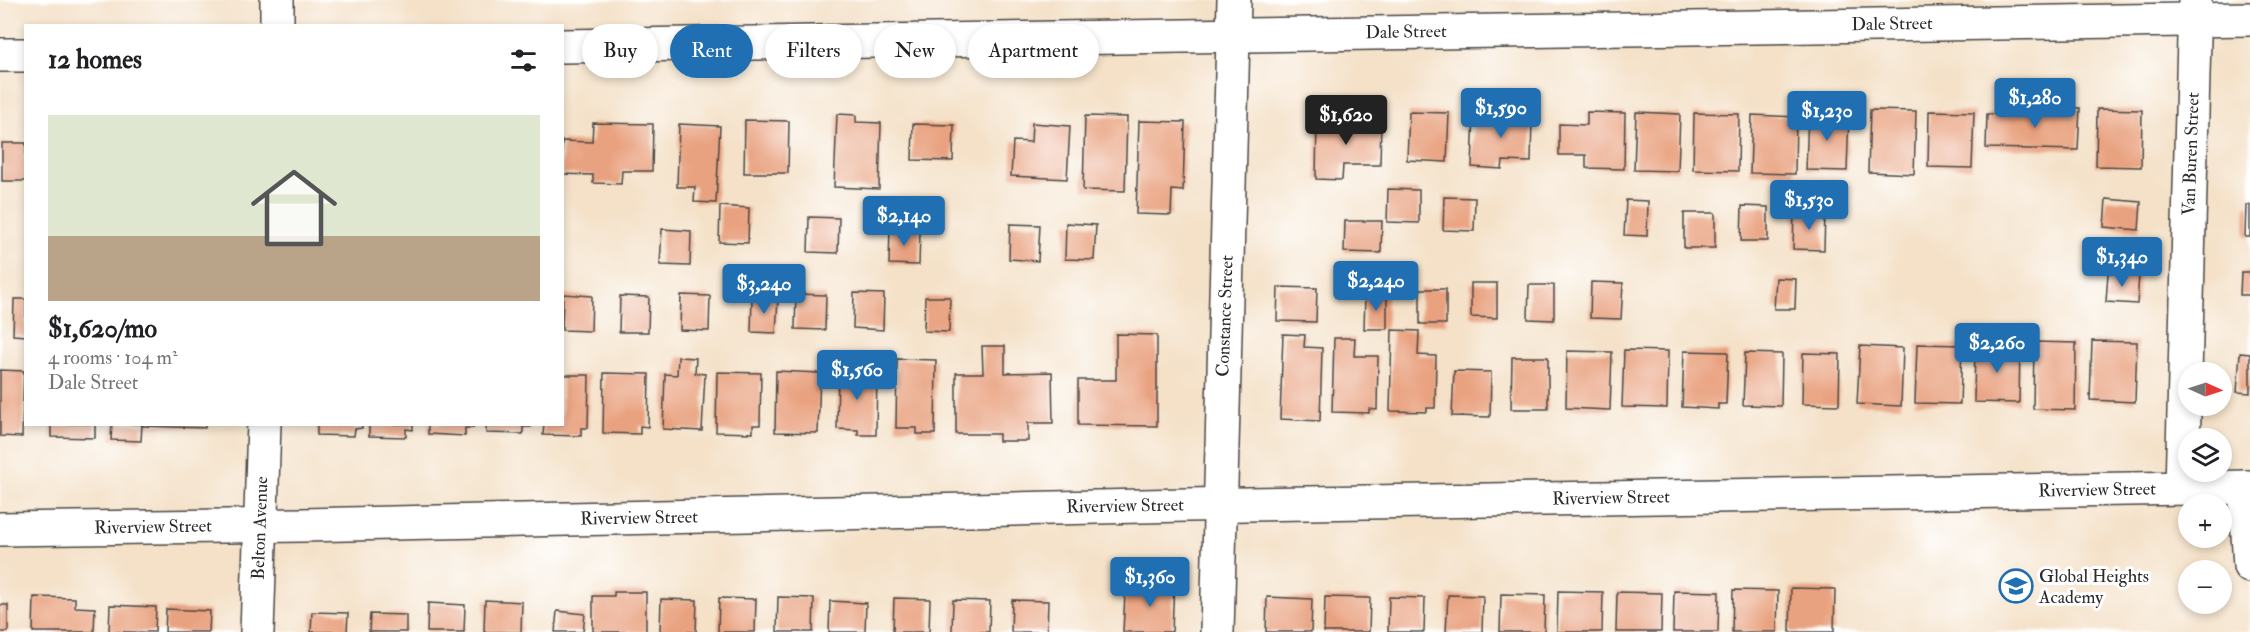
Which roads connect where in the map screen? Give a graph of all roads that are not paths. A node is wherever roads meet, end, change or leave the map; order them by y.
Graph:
1 (277, 0) edge
2 (1234, 0) edge
3 (2195, 10) edge
4 (2250, 19) edge
5 (276, 24) edge
6 (1232, 34) junction
7 (564, 46) edge
8 (0, 55) edge
9 (24, 55) edge
10 (264, 426) edge
11 (2248, 487) edge
12 (2182, 488) junction
13 (1220, 504) junction
14 (260, 525) junction
15 (0, 529) edge
16 (2250, 566) edge
17 (257, 632) edge
18 (1217, 632) edge

1 - 5 street
2 - 6 street, Constance Street
3 - 4 street, Dale Street
3 - 6 street, Dale Street
3 - 12 street, Van Buren Street
6 - 7 street, Dale Street
6 - 13 street, Constance Street
8 - 9 street
10 - 14 street, Belton Avenue
11 - 12 street, Riverview Street
11 - 16 street
12 - 13 street, Riverview Street
13 - 14 street, Riverview Street
13 - 18 street, Constance Street
14 - 15 street, Riverview Street
14 - 17 street, Belton Avenue

